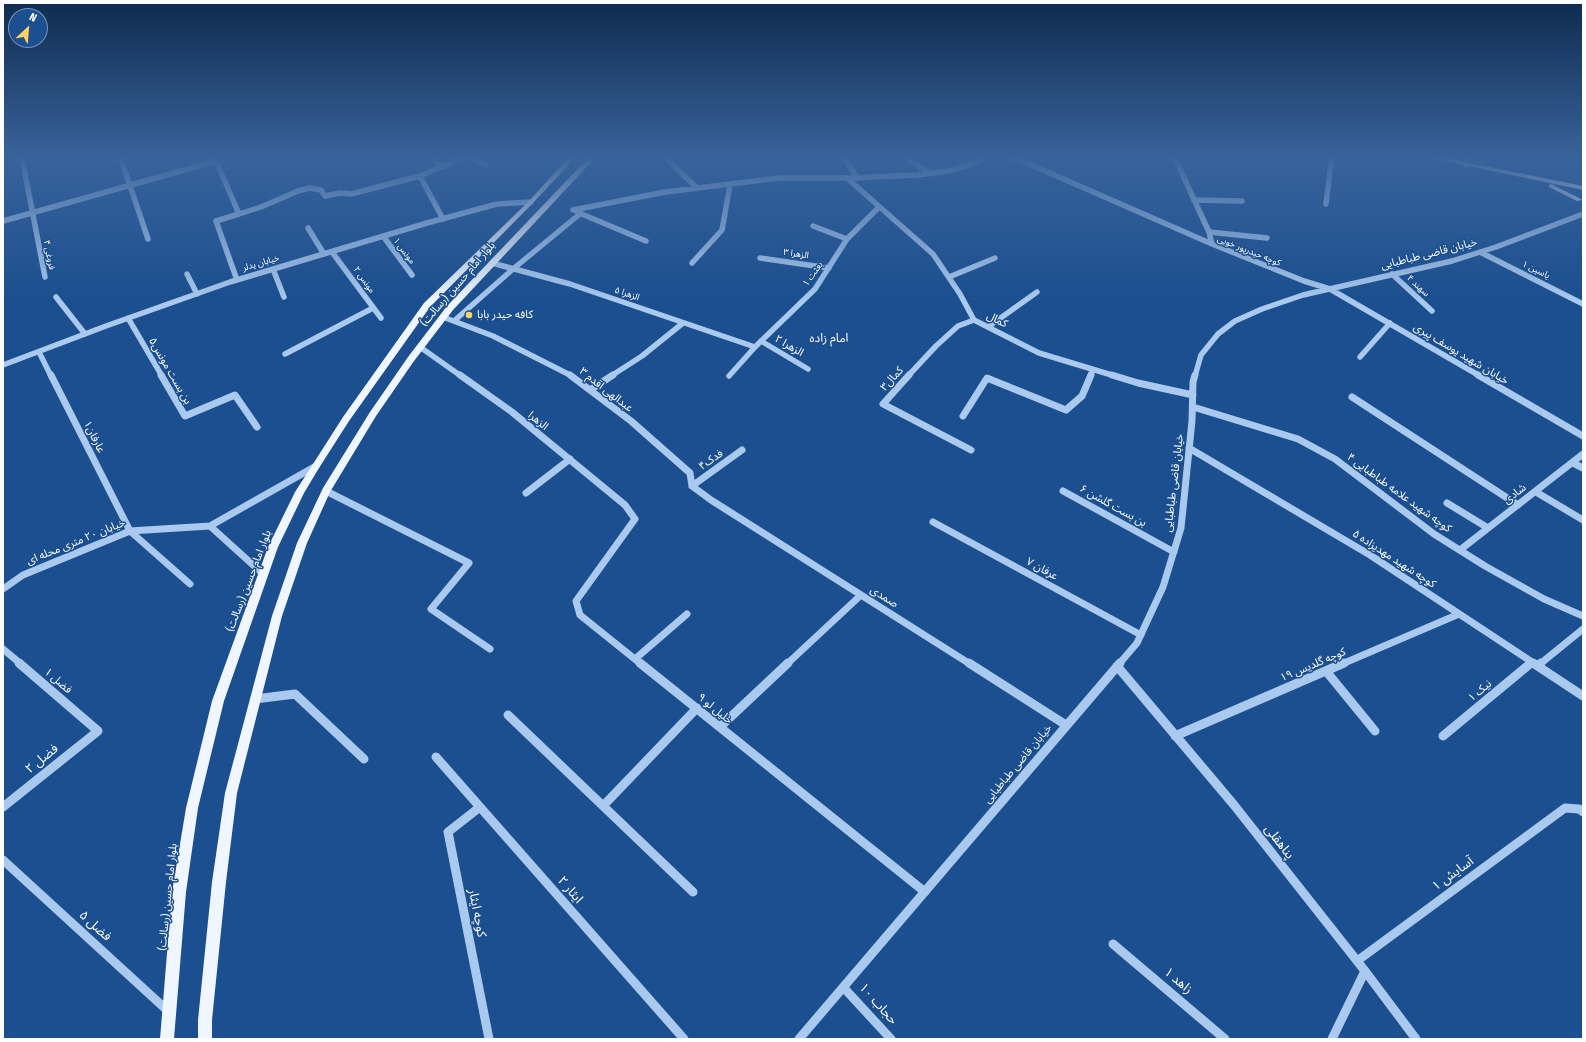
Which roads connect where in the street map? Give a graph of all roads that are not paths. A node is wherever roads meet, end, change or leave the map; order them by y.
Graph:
1 (31, 205) edge
2 (62, 205) edge
3 (137, 205) edge
4 (236, 205) edge
5 (267, 205) edge
6 (435, 205) edge
7 (495, 205) edge
8 (528, 205) edge
9 (548, 205) edge
10 (600, 205) edge
11 (727, 205) edge
12 (876, 205) edge
13 (1122, 205) edge
14 (1196, 205) edge
15 (879, 207) junction
16 (33, 213) junction
17 (581, 213) junction
18 (240, 214) junction
19 (1583, 214) edge
20 (442, 219) junction
21 (3, 221) edge
22 (814, 226) dead end
23 (308, 228) dead end
24 (1209, 232) junction
25 (383, 236) junction
26 (1267, 238) dead end
27 (148, 239) dead end
28 (847, 239) junction
29 (646, 241) dead end
30 (1212, 244) junction
31 (332, 252) junction
32 (1480, 252) junction
33 (324, 254) junction
34 (760, 258) dead end
35 (995, 258) dead end
36 (492, 263) junction
37 (692, 263) dead end
38 (829, 268) junction
39 (273, 269) junction
40 (513, 269) junction
41 (187, 274) dead end
42 (1392, 274) junction
43 (412, 275) dead end
44 (46, 277) dead end
45 (949, 277) junction
46 (237, 280) junction
47 (1330, 289) junction
48 (1037, 292) dead end
49 (197, 294) junction
50 (56, 297) dead end
51 (284, 297) dead end
52 (1583, 304) edge
53 (373, 308) junction
54 (1432, 311) dead end
55 (443, 317) junction
56 (128, 318) junction
57 (381, 318) dead end
58 (974, 320) junction
59 (454, 321) junction
60 (683, 323) junction
61 (1390, 323) junction
62 (988, 326) junction
63 (85, 334) junction
64 (761, 341) junction
65 (420, 347) junction
66 (755, 347) junction
67 (39, 352) junction
68 (285, 354) dead end
69 (1360, 357) dead end
70 (3, 365) edge
71 (808, 368) dead end
72 (1093, 370) junction
73 (730, 376) dead end
74 (590, 390) junction
75 (1193, 395) junction
76 (1352, 397) dead end
77 (1193, 407) junction
78 (962, 416) dead end
79 (257, 428) dead end
80 (1583, 436) edge
81 (1189, 448) junction
82 (742, 450) dead end
83 (971, 450) dead end
84 (1583, 454) edge
85 (570, 460) junction
86 (1573, 463) junction
87 (316, 466) junction
88 (1583, 468) edge
89 (692, 486) junction
90 (326, 491) junction
91 (1063, 491) dead end
92 (1536, 492) junction
93 (526, 493) dead end
94 (1447, 502) dead end
95 (1518, 505) junction
96 (635, 519) joint
97 (1583, 520) edge
98 (933, 522) dead end
99 (210, 526) junction
100 (1488, 528) junction
101 (130, 531) junction
102 (1460, 550) junction
103 (1174, 552) junction
104 (263, 574) junction
105 (190, 584) dead end
106 (3, 589) edge
107 (861, 595) junction
108 (687, 614) dead end
109 (1459, 614) junction
110 (1583, 616) edge
111 (1583, 629) edge
112 (1141, 635) junction
113 (3, 648) edge
114 (490, 649) dead end
115 (635, 658) junction
116 (1535, 664) junction
117 (1117, 666) junction
118 (1326, 671) junction
119 (1583, 696) edge
120 (255, 699) junction
121 (697, 708) junction
122 (508, 716) dead end
123 (1066, 725) junction
124 (720, 727) junction
125 (98, 731) joint
126 (1375, 731) dead end
127 (1175, 736) junction
128 (1443, 736) dead end
129 (436, 757) dead end
130 (364, 759) dead end
131 (603, 806) junction
132 (3, 807) edge
133 (480, 807) junction
134 (1583, 812) edge
135 (3, 860) edge
136 (693, 892) dead end
137 (925, 892) junction
138 (1113, 944) dead end
139 (1356, 961) junction
140 (1365, 971) junction
141 (844, 988) junction
142 (169, 1012) junction
143 (167, 1039) edge
144 (205, 1039) edge
145 (489, 1039) edge
146 (684, 1039) edge
147 (799, 1039) edge
148 (891, 1039) edge
149 (1225, 1039) edge
150 (1332, 1039) edge
151 (1416, 1039) edge

1 - 16 street, فروغی ۴
2 - 16 street
3 - 27 street
4 - 18 street
5 - 18 street
6 - 20 street
7 - 20 street, خیابان یدلر
8 - 87 main road, بلوار امام حسین (رسالت)
9 - 36 main road, بلوار امام حسین (رسالت)
10 - 17 street
11 - 37 street
12 - 15 street, کمال
13 - 30 street, کوچه حیدرپور خویی
14 - 24 street
15 - 28 street, بعثت ۱
15 - 45 street, کمال
16 - 21 street
16 - 44 street, فروغی ۴
17 - 29 street
17 - 40 street
18 - 46 street
19 - 32 street, خیابان قاضی طباطبایی
20 - 25 street, خیابان یدلر
22 - 28 street
23 - 33 street
24 - 26 street
24 - 30 street
25 - 31 street, خیابان یدلر
25 - 43 street, مونس ۱
28 - 38 street, بعثت ۱
30 - 47 street, کوچه حیدرپور خویی
31 - 33 street, خیابان یدلر
31 - 53 street, مونس ۲
32 - 42 street, خیابان قاضی طباطبایی
32 - 52 street, یاسین ۱
33 - 39 street, خیابان یدلر
34 - 38 street, الزهرا ۳
35 - 45 street
36 - 40 street, الزهرا ۵
36 - 55 main road, بلوار امام حسین (رسالت)
38 - 64 street, بعثت ۱
39 - 46 street, خیابان یدلر
39 - 51 street
40 - 59 street
40 - 60 street, الزهرا ۵
41 - 49 street
42 - 47 street, خیابان قاضی طباطبایی
42 - 54 street, سهند ۴
45 - 58 street, کمال
46 - 49 street, خیابان یدلر
47 - 61 street, خیابان شهید یوسف پیری
47 - 75 street, خیابان قاضی طباطبایی
48 - 62 street
49 - 56 street, خیابان یدلر
50 - 63 street
53 - 57 street, مونس ۲
53 - 68 street
55 - 59 street, عبدالهی اقدم ۳
55 - 65 main road, بلوار امام حسین (رسالت)
56 - 63 street, خیابان یدلر
56 - 79 street, بن بست مونس۵
58 - 62 street, کمال
58 - 83 street, کمال۳
59 - 74 street, عبدالهی اقدم ۳
60 - 66 street, الزهرا ۵
60 - 74 street
61 - 69 street
61 - 80 street, خیابان شهید یوسف پیری
62 - 72 street, کمال
63 - 67 street, خیابان یدلر
64 - 66 street, بعثت ۱
64 - 71 street, الزهرا ۲
65 - 85 street, الزهرا
65 - 90 main road, بلوار امام حسین (رسالت)
66 - 73 street, بعثت ۱
67 - 70 street, خیابان یدلر
67 - 101 street, عارفان۱
72 - 75 street, کمال
72 - 78 street
74 - 89 street, عبدالهی اقدم ۳
75 - 77 street, خیابان قاضی طباطبایی
76 - 95 street
77 - 81 street, خیابان قاضی طباطبایی
77 - 102 street, کوچه شهید علامه طباطبایی ۴
81 - 103 street, خیابان قاضی طباطبایی
81 - 109 street, کوچه شهید مهدیزاده ۵
82 - 89 street, فدک۴
84 - 86 street, شادی
85 - 93 street
85 - 96 street, الزهرا
86 - 88 street
86 - 92 street, شادی
87 - 99 street
87 - 104 main road, بلوار امام حسین (رسالت)
89 - 107 street, صمدی
90 - 114 street
90 - 120 main road, بلوار امام حسین (رسالت)
91 - 103 street, بن بست گلشن ۶
92 - 95 street, شادی
92 - 97 street
94 - 100 street
95 - 100 street, شادی
96 - 115 street, خلیل لو ۹
98 - 112 street, عرفان ۷
99 - 101 street, خیابان ۲۰ متری محله ای
99 - 104 street
100 - 102 street, شادی
101 - 105 street
101 - 106 street, خیابان ۲۰ متری محله ای
102 - 110 street, کوچه شهید علامه طباطبایی ۴
103 - 112 street, خیابان قاضی طباطبایی
104 - 142 main road, بلوار امام حسین (رسالت)
107 - 123 street, صمدی
107 - 124 street
108 - 115 street
109 - 116 street, کوچه شهید مهدیزاده ۵
109 - 118 street, کوچه گلدیس ۱۹
111 - 116 street, نیک ۱
112 - 117 street, خیابان قاضی طباطبایی
113 - 125 street, فضل ۱
115 - 121 street, خلیل لو ۹
116 - 119 street, کوچه شهید مهدیزاده ۵
116 - 128 street, نیک ۱
117 - 123 street, خیابان قاضی طباطبایی
117 - 127 street, پناهقلی
118 - 126 street
118 - 127 street, کوچه گلدیس ۱۹
120 - 130 street
120 - 144 main road, بلوار امام حسین (رسالت)
121 - 124 street, خلیل لو ۹
121 - 131 street
122 - 131 street
123 - 137 street, خیابان قاضی طباطبایی
124 - 137 street, خلیل لو ۹
125 - 132 street, فضل ۲
127 - 139 street, پناهقلی
129 - 133 street, ایثار ۲
131 - 136 street
133 - 145 street, کوچه ایثار
133 - 146 street, ایثار ۲
134 - 139 street, آسایش ۱
135 - 142 street, فضل ۵
137 - 141 street, خیابان قاضی طباطبایی
138 - 149 street, زاهد ۱
139 - 140 street, پناهقلی
140 - 150 street
140 - 151 street, پناهقلی
141 - 147 street, خیابان قاضی طباطبایی
141 - 148 street, حجاب ۱۰
142 - 143 main road, بلوار امام حسین (رسالت)

